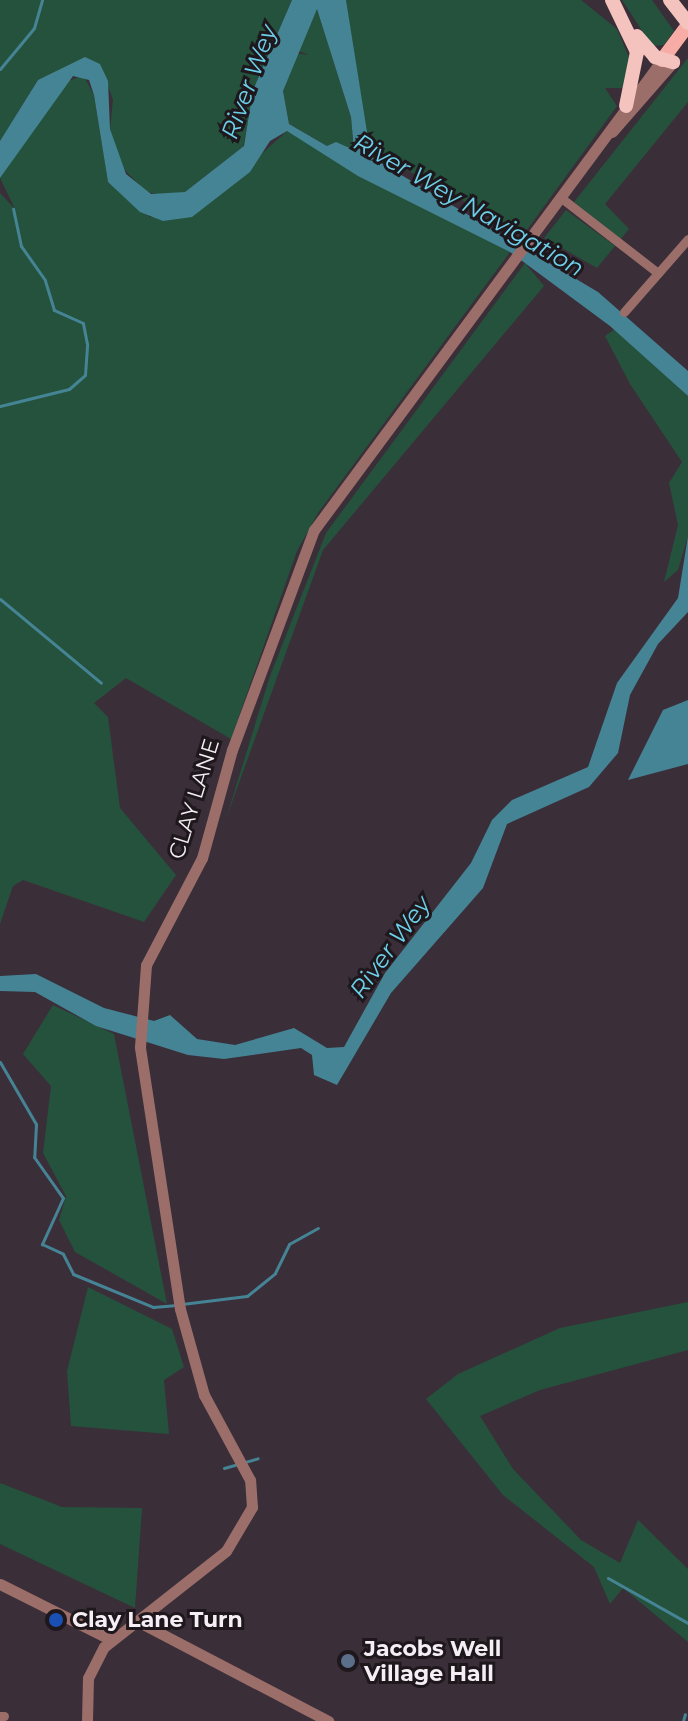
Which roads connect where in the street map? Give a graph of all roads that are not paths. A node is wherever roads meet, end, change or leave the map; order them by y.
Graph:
1 (612, 0) edge
2 (670, 0) edge
3 (626, 24) junction
4 (688, 24) edge
5 (676, 51) edge
6 (626, 106) junction
7 (605, 137) junction
8 (560, 197) junction
9 (688, 239) edge
10 (658, 273) junction
11 (624, 312) dead end
12 (0, 1584) edge
13 (137, 1621) junction
14 (112, 1640) junction
15 (87, 1721) edge
16 (328, 1721) edge

1 - 3 highway
2 - 4 highway
3 - 5 highway
3 - 6 highway
4 - 5 main road, CLAY LANE
5 - 6 street, CLAY LANE
5 - 7 street, CLAY LANE
6 - 7 street, CLAY LANE
7 - 8 street, CLAY LANE
8 - 10 street
8 - 13 street, CLAY LANE
9 - 10 street
10 - 11 street
12 - 14 street
13 - 14 street, CLAY LANE
13 - 16 street
14 - 15 street, CLAY LANE

